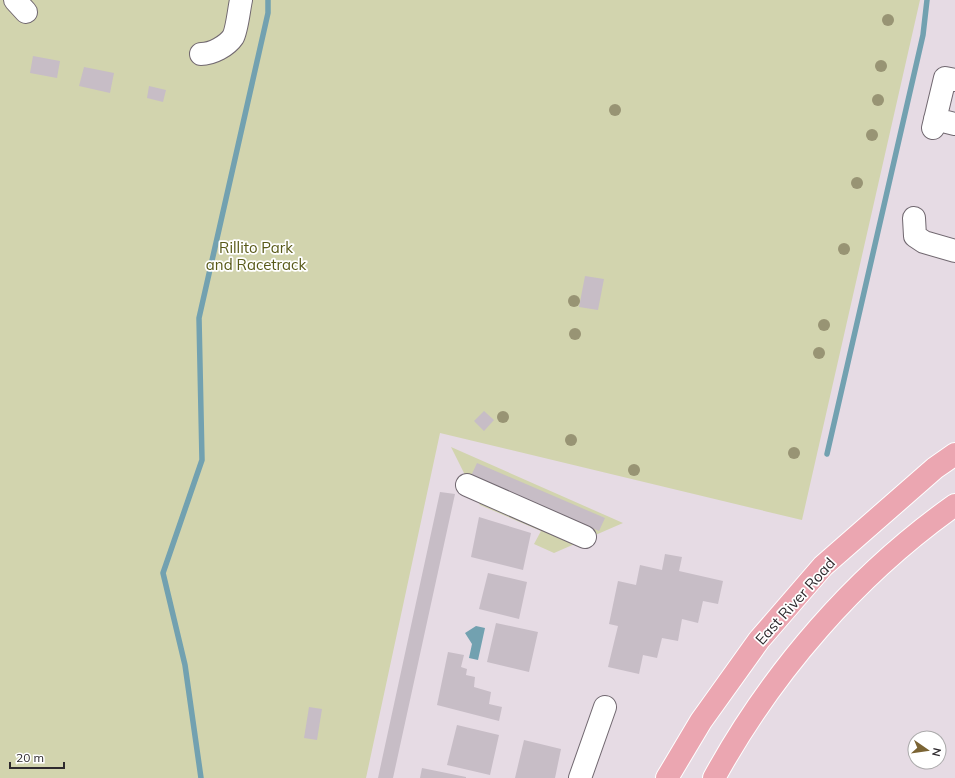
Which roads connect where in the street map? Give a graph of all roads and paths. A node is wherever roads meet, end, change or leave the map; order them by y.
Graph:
1 (241, 0) edge
2 (201, 54) dead end
3 (955, 80) edge
4 (941, 124) edge
5 (914, 218) dead end
6 (955, 250) edge
7 (955, 454) edge
8 (467, 485) dead end
9 (955, 505) edge
10 (585, 536) dead end
11 (605, 708) dead end
12 (580, 778) edge
13 (667, 778) edge
14 (714, 778) edge

1 - 2 lane
3 - 4 lane
5 - 6 lane
7 - 13 main road, East River Road
8 - 10 lane
9 - 14 main road
11 - 12 lane

